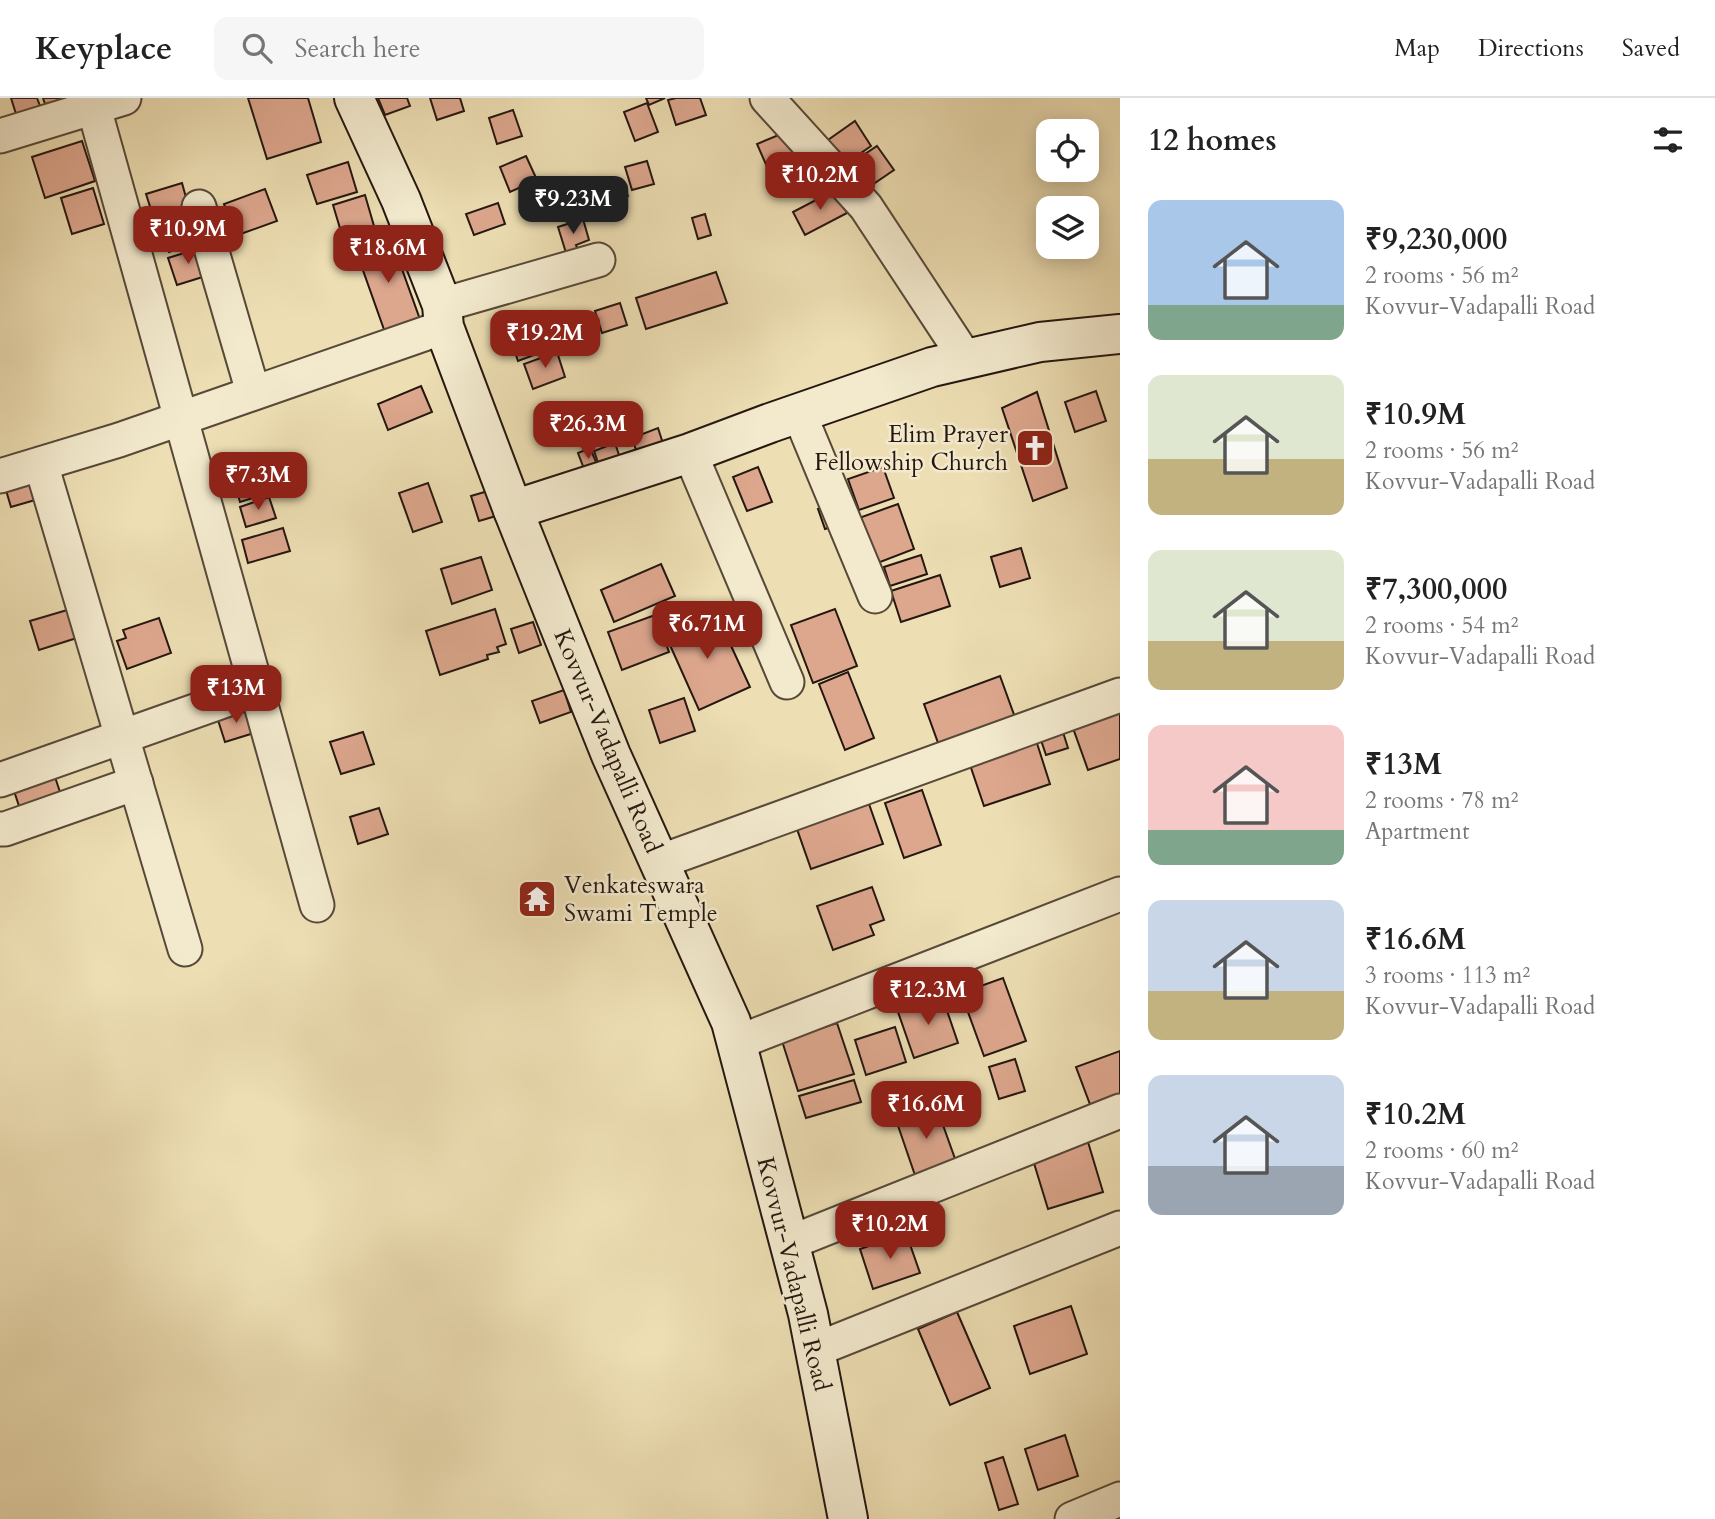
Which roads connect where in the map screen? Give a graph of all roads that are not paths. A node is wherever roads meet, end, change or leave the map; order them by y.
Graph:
1 (354, 98) edge
2 (767, 98) edge
3 (109, 103) edge
4 (0, 136) edge
5 (199, 206) dead end
6 (598, 260) dead end
7 (443, 316) junction
8 (1120, 334) edge
9 (966, 359) junction
10 (253, 392) junction
11 (799, 413) junction
12 (181, 418) junction
13 (690, 453) junction
14 (41, 464) junction
15 (0, 476) edge
16 (513, 510) junction
17 (875, 596) dead end
18 (787, 682) dead end
19 (257, 689) junction
20 (1120, 695) edge
21 (122, 737) junction
22 (0, 780) edge
23 (135, 783) junction
24 (0, 829) edge
25 (659, 862) junction
26 (1120, 894) edge
27 (317, 905) dead end
28 (185, 949) dead end
29 (736, 1043) junction
30 (1120, 1111) edge
31 (1120, 1228) edge
32 (789, 1243) junction
33 (815, 1350) junction
34 (1120, 1499) edge
35 (848, 1519) edge
36 (1072, 1519) edge

1 - 7 main road, Kovvur-Vadapalli Road
2 - 9 street
3 - 4 street
3 - 12 street
5 - 10 street
6 - 7 street
7 - 10 street
7 - 16 main road, Kovvur-Vadapalli Road
8 - 9 main road
9 - 11 main road
10 - 12 street
11 - 13 main road
11 - 17 street
12 - 14 street
12 - 19 street
13 - 16 main road
13 - 18 street
14 - 15 street
14 - 21 street
16 - 25 main road, Kovvur-Vadapalli Road
19 - 21 street
19 - 27 street
20 - 25 street
21 - 22 street
21 - 23 street
23 - 24 street
23 - 28 street
25 - 29 main road, Kovvur-Vadapalli Road
26 - 29 street
29 - 32 main road, Kovvur-Vadapalli Road
30 - 32 street
31 - 33 street
32 - 33 main road, Kovvur-Vadapalli Road
33 - 35 main road, Kovvur-Vadapalli Road
34 - 36 street

